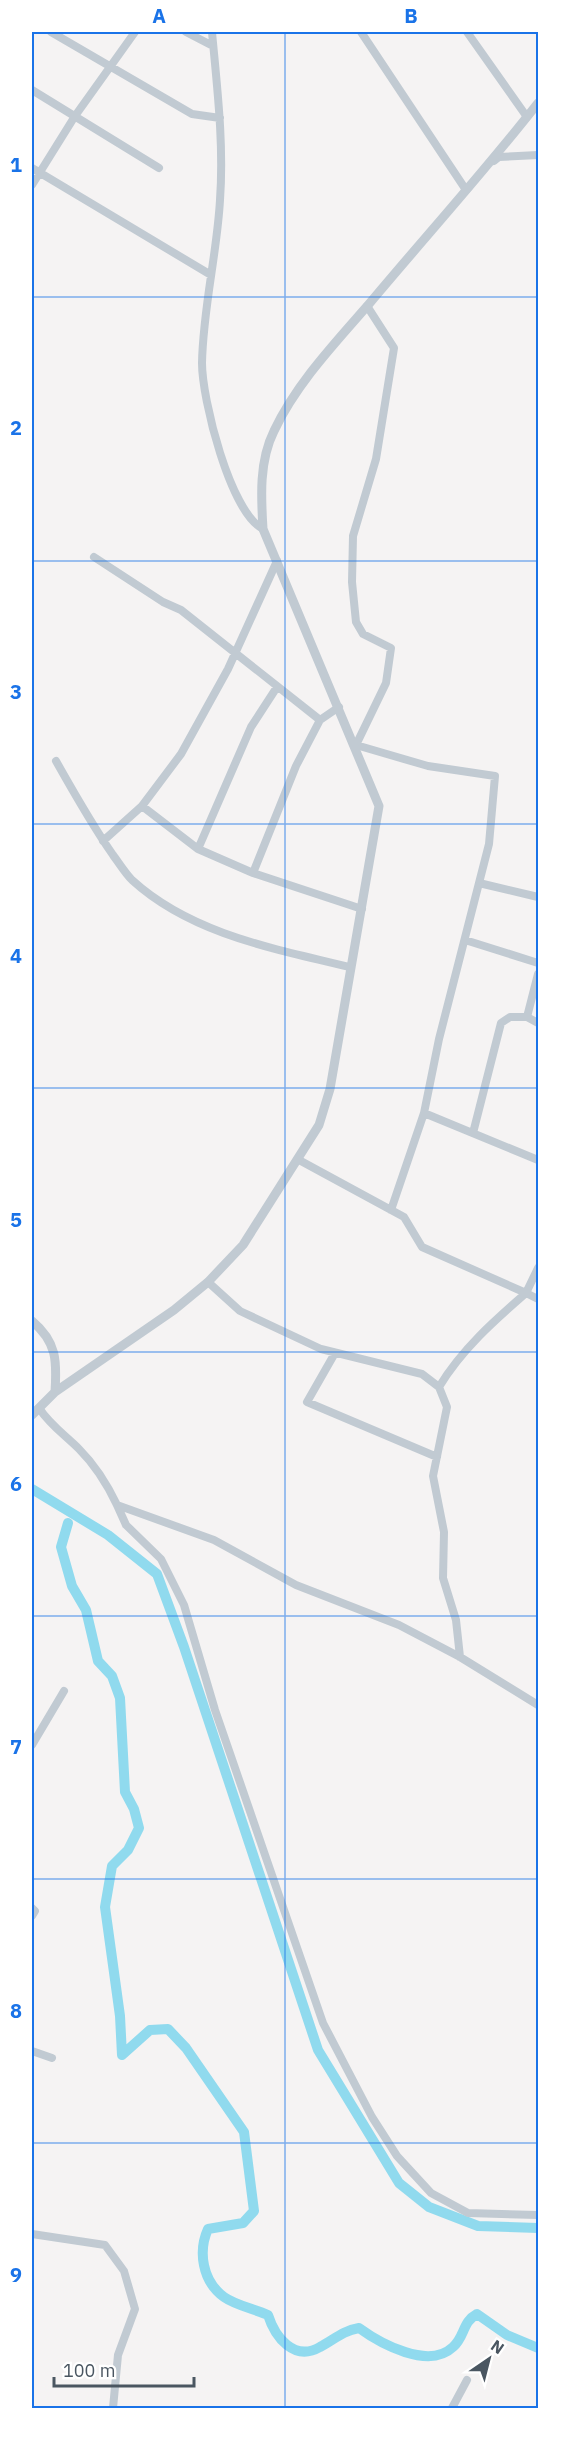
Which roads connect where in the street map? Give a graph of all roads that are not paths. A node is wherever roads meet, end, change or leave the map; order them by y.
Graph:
1 (51, 32) edge
2 (135, 32) edge
3 (186, 32) edge
4 (212, 32) edge
5 (361, 32) edge
6 (467, 32) edge
7 (213, 46) junction
8 (111, 68) junction
9 (32, 90) edge
10 (538, 103) edge
11 (75, 116) junction
12 (527, 117) junction
13 (220, 118) junction
14 (538, 155) edge
15 (32, 168) edge
16 (159, 168) dead end
17 (40, 174) junction
18 (32, 185) edge
19 (466, 190) junction
20 (211, 275) junction
21 (367, 306) junction
22 (263, 529) junction
23 (94, 557) dead end
24 (277, 561) junction
25 (235, 652) junction
26 (277, 687) junction
27 (339, 708) junction
28 (320, 720) junction
29 (356, 745) junction
30 (56, 761) dead end
31 (142, 806) junction
32 (104, 841) junction
33 (198, 849) junction
34 (253, 873) junction
35 (479, 883) junction
36 (538, 897) edge
37 (362, 909) junction
38 (465, 940) junction
39 (538, 963) edge
40 (350, 967) junction
41 (538, 974) edge
42 (527, 1017) junction
43 (538, 1023) edge
44 (424, 1113) junction
45 (473, 1133) junction
46 (299, 1160) junction
47 (538, 1160) edge
48 (391, 1210) junction
49 (538, 1268) edge
50 (208, 1282) junction
51 (526, 1293) junction
52 (538, 1299) edge
53 (32, 1321) edge
54 (334, 1353) junction
55 (439, 1387) junction
56 (55, 1392) junction
57 (39, 1408) junction
58 (32, 1415) edge
59 (437, 1457) junction
60 (117, 1504) junction
61 (460, 1657) junction
62 (64, 1691) dead end
63 (538, 1705) edge
64 (32, 1745) edge
65 (32, 1908) edge
66 (32, 1916) edge
67 (32, 2051) edge
68 (52, 2058) dead end
69 (538, 2215) edge
70 (32, 2234) edge
71 (467, 2380) dead end
72 (113, 2409) edge
73 (452, 2409) edge

1 - 8 street
2 - 8 street
3 - 7 street
4 - 7 street
5 - 19 street
6 - 12 street
7 - 13 street
8 - 11 street
8 - 13 street
9 - 11 street
10 - 12 street
11 - 16 street
11 - 17 street
12 - 19 street
13 - 20 street
14 - 19 street
15 - 17 street
17 - 18 street
17 - 20 street
19 - 21 street
20 - 22 street
21 - 22 street
21 - 29 street
22 - 24 street
23 - 25 street
24 - 25 street
24 - 27 street
25 - 26 street
25 - 31 street
26 - 28 street
26 - 33 street
27 - 28 street
27 - 29 street
28 - 34 street
29 - 35 street
29 - 37 street
30 - 32 street
31 - 32 street
31 - 33 street
32 - 40 street
33 - 34 street
34 - 37 street
35 - 36 street
35 - 38 street
37 - 40 street
38 - 39 street
38 - 44 street
40 - 46 street
41 - 42 street
42 - 43 street
42 - 45 street
44 - 45 street
44 - 48 street
45 - 47 street
46 - 48 street
46 - 50 street
48 - 51 street
49 - 51 street
50 - 54 street
50 - 56 street
51 - 52 street
51 - 55 street
53 - 56 street
54 - 55 street
54 - 59 street
55 - 59 street
56 - 57 street
57 - 58 street
57 - 60 street
59 - 61 street
60 - 61 street
60 - 69 street
61 - 63 street
62 - 64 street
65 - 66 street
67 - 68 street
70 - 72 street
71 - 73 street

